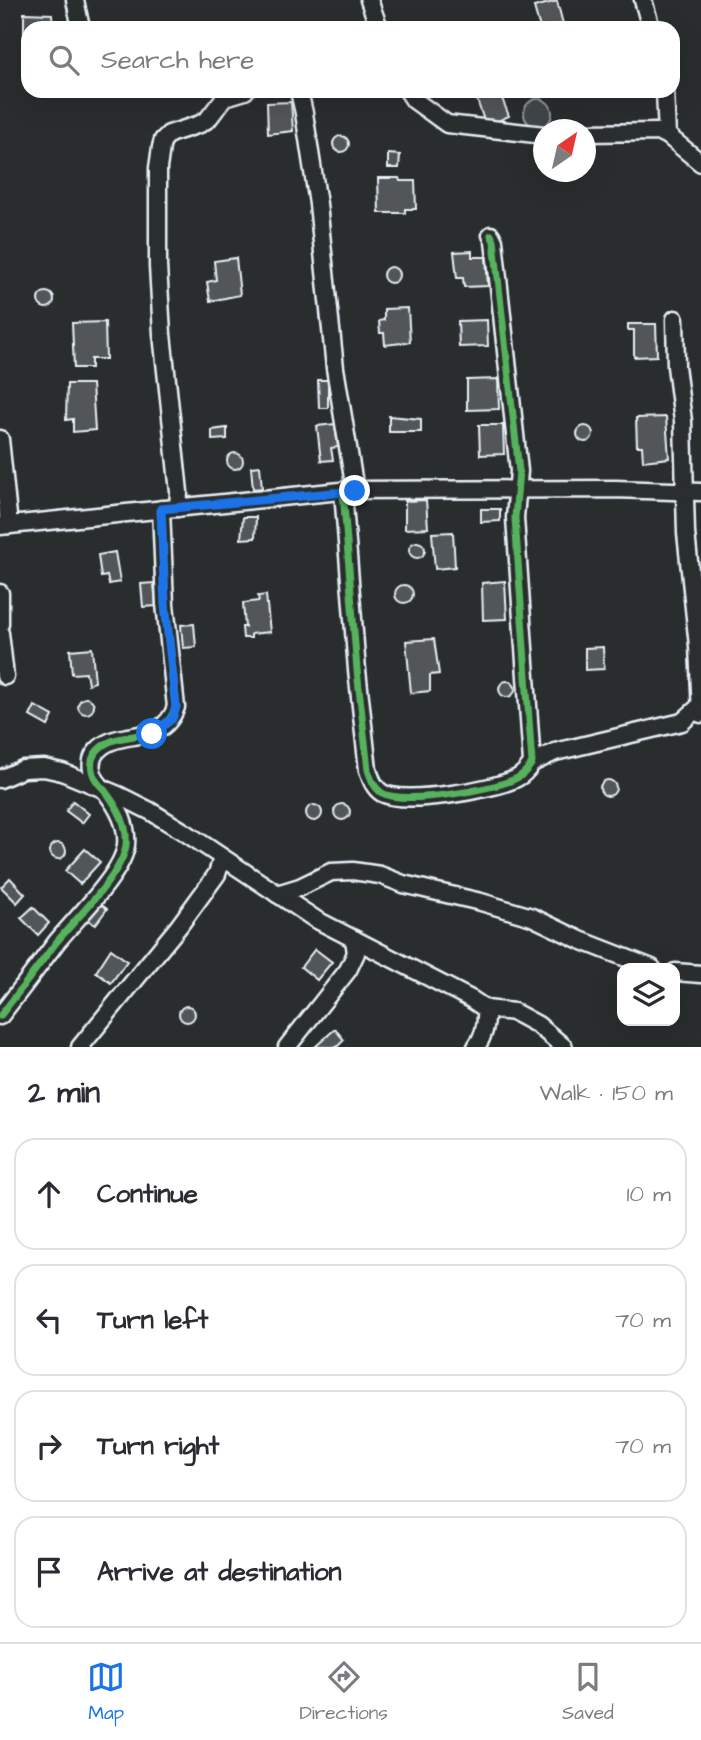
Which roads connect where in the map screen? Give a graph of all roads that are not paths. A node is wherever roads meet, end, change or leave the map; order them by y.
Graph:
1 (75, 0) edge
2 (369, 0) edge
3 (643, 0) edge
4 (80, 21) edge
5 (376, 21) edge
6 (649, 21) edge
7 (224, 98) edge
8 (301, 98) edge
9 (413, 98) edge
10 (666, 98) edge
11 (596, 133) edge
12 (533, 134) edge
13 (667, 135) junction
14 (701, 163) edge
15 (491, 235) dead end
16 (675, 319) dead end
17 (0, 439) edge
18 (516, 489) junction
19 (349, 491) junction
20 (693, 491) edge
21 (178, 508) junction
22 (161, 509) junction
23 (5, 525) edge
24 (0, 593) edge
25 (0, 624) edge
26 (0, 632) edge
27 (5, 676) dead end
28 (701, 705) edge
29 (701, 714) edge
30 (532, 763) junction
31 (0, 779) edge
32 (106, 790) junction
33 (222, 858) junction
34 (277, 894) junction
35 (354, 939) junction
36 (639, 963) edge
37 (680, 972) edge
38 (701, 974) edge
39 (486, 1009) junction
40 (0, 1016) edge
41 (80, 1047) edge
42 (287, 1047) edge
43 (476, 1047) edge
44 (564, 1047) edge

1 - 4 street
2 - 5 street
3 - 6 street
7 - 21 street
8 - 19 street
9 - 12 street
10 - 13 street
11 - 13 street
13 - 14 street
15 - 18 street
16 - 20 street
17 - 23 street
18 - 19 street
18 - 20 street
18 - 30 street
19 - 21 street
19 - 30 street
20 - 28 street
21 - 22 street
22 - 23 street
22 - 32 street
24 - 25 street
26 - 27 street
28 - 29 street
28 - 30 street
31 - 32 street
32 - 33 street
32 - 40 street
33 - 34 street
33 - 41 street
34 - 35 street
34 - 36 street
35 - 39 street
35 - 42 street
37 - 38 street
39 - 43 street
39 - 44 street

